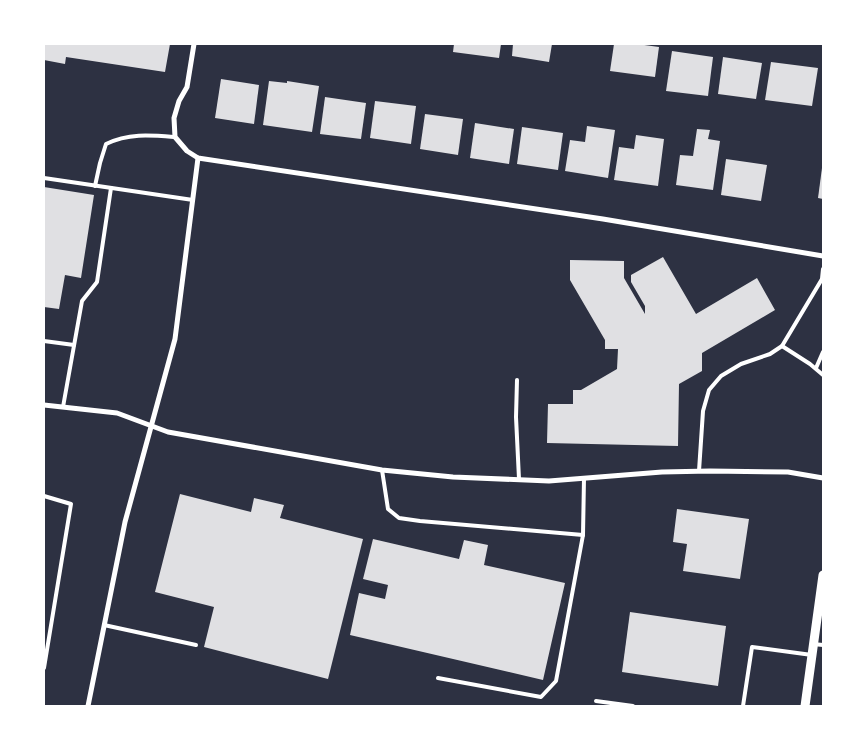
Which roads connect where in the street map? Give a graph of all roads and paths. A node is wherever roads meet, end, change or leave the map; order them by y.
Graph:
1 (194, 44) edge
2 (175, 137) junction
3 (198, 158) junction
4 (44, 178) edge
5 (95, 186) junction
6 (111, 188) junction
7 (193, 200) junction
8 (823, 256) edge
9 (823, 269) edge
10 (44, 341) edge
11 (74, 345) junction
12 (782, 346) junction
13 (823, 352) edge
14 (816, 368) junction
15 (823, 375) edge
16 (517, 380) dead end
17 (44, 405) edge
18 (63, 408) junction
19 (150, 426) junction
20 (382, 470) junction
21 (699, 471) junction
22 (584, 478) junction
23 (823, 478) edge
24 (518, 479) junction
25 (44, 496) edge
26 (583, 535) junction
27 (823, 575) edge
28 (104, 625) junction
29 (813, 644) junction
30 (196, 645) dead end
31 (823, 645) edge
32 (812, 656) junction
33 (44, 668) edge
34 (438, 678) dead end
35 (596, 701) dead end
36 (88, 706) edge
37 (633, 706) edge
38 (743, 706) edge
39 (805, 706) edge

1 - 2 street
2 - 3 street
2 - 5 lane
3 - 7 street
3 - 8 street
4 - 5 lane
5 - 6 lane
6 - 7 lane
6 - 11 lane
7 - 19 street
9 - 12 lane
10 - 11 lane
11 - 18 lane
12 - 14 lane
12 - 21 lane
13 - 14 lane
14 - 15 lane
16 - 24 lane
17 - 18 street
18 - 19 street
19 - 20 street
19 - 28 street
20 - 24 street
20 - 26 lane
21 - 22 street
21 - 23 street
22 - 24 street
22 - 26 lane
25 - 33 lane
26 - 34 lane
27 - 29 street
28 - 30 lane
28 - 36 street
29 - 31 lane
29 - 32 street
32 - 38 lane
32 - 39 street
35 - 37 lane

